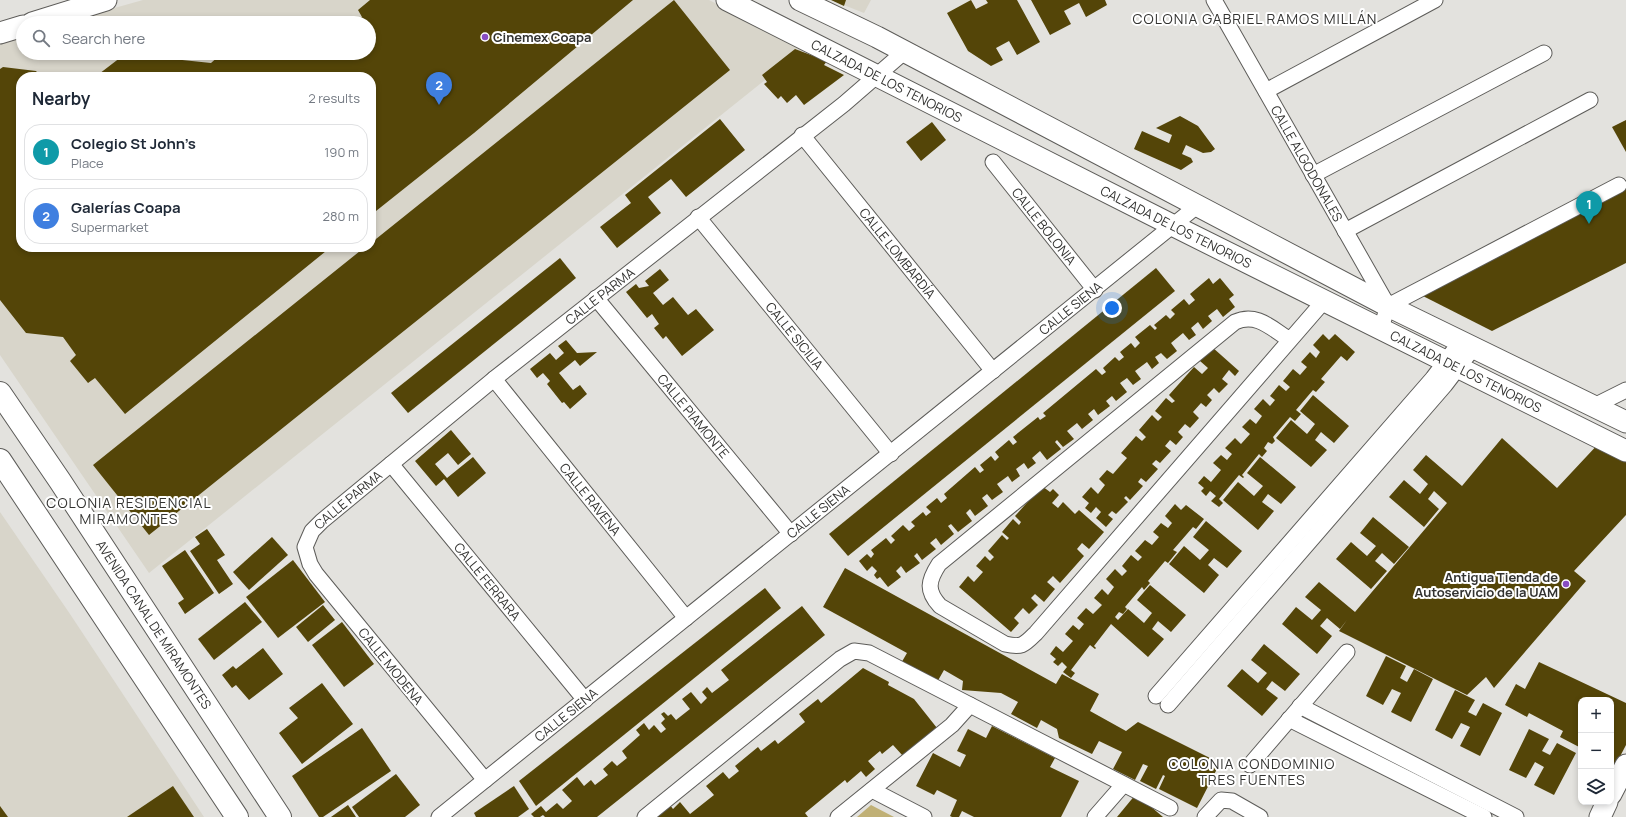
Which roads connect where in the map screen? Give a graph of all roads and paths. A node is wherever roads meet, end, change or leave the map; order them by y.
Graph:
1 (106, 0) edge
2 (727, 0) edge
3 (800, 0) edge
4 (1214, 0) edge
5 (1435, 0) edge
6 (55, 16) edge
7 (16, 28) edge
8 (0, 33) edge
9 (904, 52) junction
10 (1544, 53) dead end
11 (946, 74) junction
12 (877, 76) junction
13 (1266, 91) junction
14 (1590, 100) dead end
15 (934, 104) junction
16 (802, 135) junction
17 (993, 162) dead end
18 (1313, 175) junction
19 (1619, 185) dead end
20 (1198, 206) junction
21 (698, 217) junction
22 (1174, 226) junction
23 (1345, 231) junction
24 (1249, 233) junction
25 (1228, 252) junction
26 (1095, 290) junction
27 (596, 298) junction
28 (1324, 301) junction
29 (1388, 306) junction
30 (1381, 328) junction
31 (1290, 340) junction
32 (1468, 344) junction
33 (1452, 364) junction
34 (993, 372) junction
35 (494, 380) junction
36 (1626, 390) edge
37 (0, 393) edge
38 (1594, 406) junction
39 (1626, 422) edge
40 (1626, 451) edge
41 (891, 454) junction
42 (0, 460) edge
43 (391, 464) junction
44 (791, 534) junction
45 (305, 547) joint
46 (686, 618) junction
47 (1347, 652) dead end
48 (1156, 696) dead end
49 (585, 700) junction
50 (970, 705) junction
51 (1168, 705) dead end
52 (1300, 706) junction
53 (1289, 719) junction
54 (1250, 765) dead end
55 (1626, 765) edge
56 (485, 780) junction
57 (1123, 785) junction
58 (1614, 788) edge
59 (872, 790) junction
60 (1606, 805) edge
61 (1170, 808) dead end
62 (237, 817) edge
63 (280, 817) edge
64 (439, 817) edge
65 (645, 817) edge
66 (838, 817) edge
67 (924, 817) edge
68 (1095, 817) edge
69 (1205, 817) edge
70 (1260, 817) edge
71 (1484, 817) edge
72 (1516, 817) edge
73 (1600, 817) edge

1 - 6 street
2 - 12 street, CALZADA DE LOS TENORIOS
3 - 9 street, CALZADA DE LOS TENORIOS
4 - 13 street, CALLE ALGODONALES
5 - 13 street
7 - 8 street
9 - 11 street, CALZADA DE LOS TENORIOS
9 - 12 street, CALLE PARMA
10 - 18 street
11 - 15 street
11 - 20 street, CALZADA DE LOS TENORIOS
12 - 15 street, CALZADA DE LOS TENORIOS
12 - 16 street, CALLE PARMA
13 - 18 street, CALLE ALGODONALES
14 - 23 street
15 - 22 street, CALZADA DE LOS TENORIOS
16 - 21 street, CALLE PARMA
16 - 34 street, CALLE LOMBARDÍA
17 - 26 street, CALLE BOLONIA
18 - 23 street, CALLE ALGODONALES
19 - 29 street
20 - 22 street, CALLE SIENA
20 - 24 street, CALZADA DE LOS TENORIOS
21 - 27 street, CALLE PARMA
21 - 41 street, CALLE SICILIA
22 - 25 street, CALZADA DE LOS TENORIOS
22 - 26 street, CALLE SIENA
23 - 29 street, CALLE ALGODONALES
24 - 25 street
24 - 29 street, CALZADA DE LOS TENORIOS
25 - 28 street, CALZADA DE LOS TENORIOS
26 - 34 street, CALLE SIENA
27 - 35 street, CALLE PARMA
27 - 44 street, CALLE PIAMONTE
28 - 30 street, CALZADA DE LOS TENORIOS
28 - 31 street
29 - 30 street
29 - 32 street, CALZADA DE LOS TENORIOS
30 - 33 street, CALZADA DE LOS TENORIOS
31 - 31 street
32 - 33 street
32 - 38 street, CALZADA DE LOS TENORIOS
33 - 40 street, CALZADA DE LOS TENORIOS
33 - 48 street
33 - 51 street
34 - 41 street, CALLE SIENA
35 - 43 street, CALLE PARMA
35 - 46 street, CALLE RAVENA
36 - 38 street
37 - 63 main road, AVENIDA CANAL DE MIRAMONTES
38 - 39 street, CALZADA DE LOS TENORIOS
41 - 44 street, CALLE SIENA
42 - 62 main road
43 - 45 street, CALLE PARMA
43 - 49 street, CALLE FERRARA
44 - 46 street, CALLE SIENA
45 - 56 street, CALLE MODENA
46 - 49 street, CALLE SIENA
47 - 52 street
49 - 56 street, CALLE SIENA
50 - 57 street
50 - 59 street
50 - 65 street
52 - 53 street
52 - 72 street
53 - 54 street
53 - 71 street
55 - 58 street
56 - 64 street, CALLE SIENA
57 - 61 street
57 - 68 street
59 - 66 street
59 - 67 street
60 - 73 street
69 - 70 street

